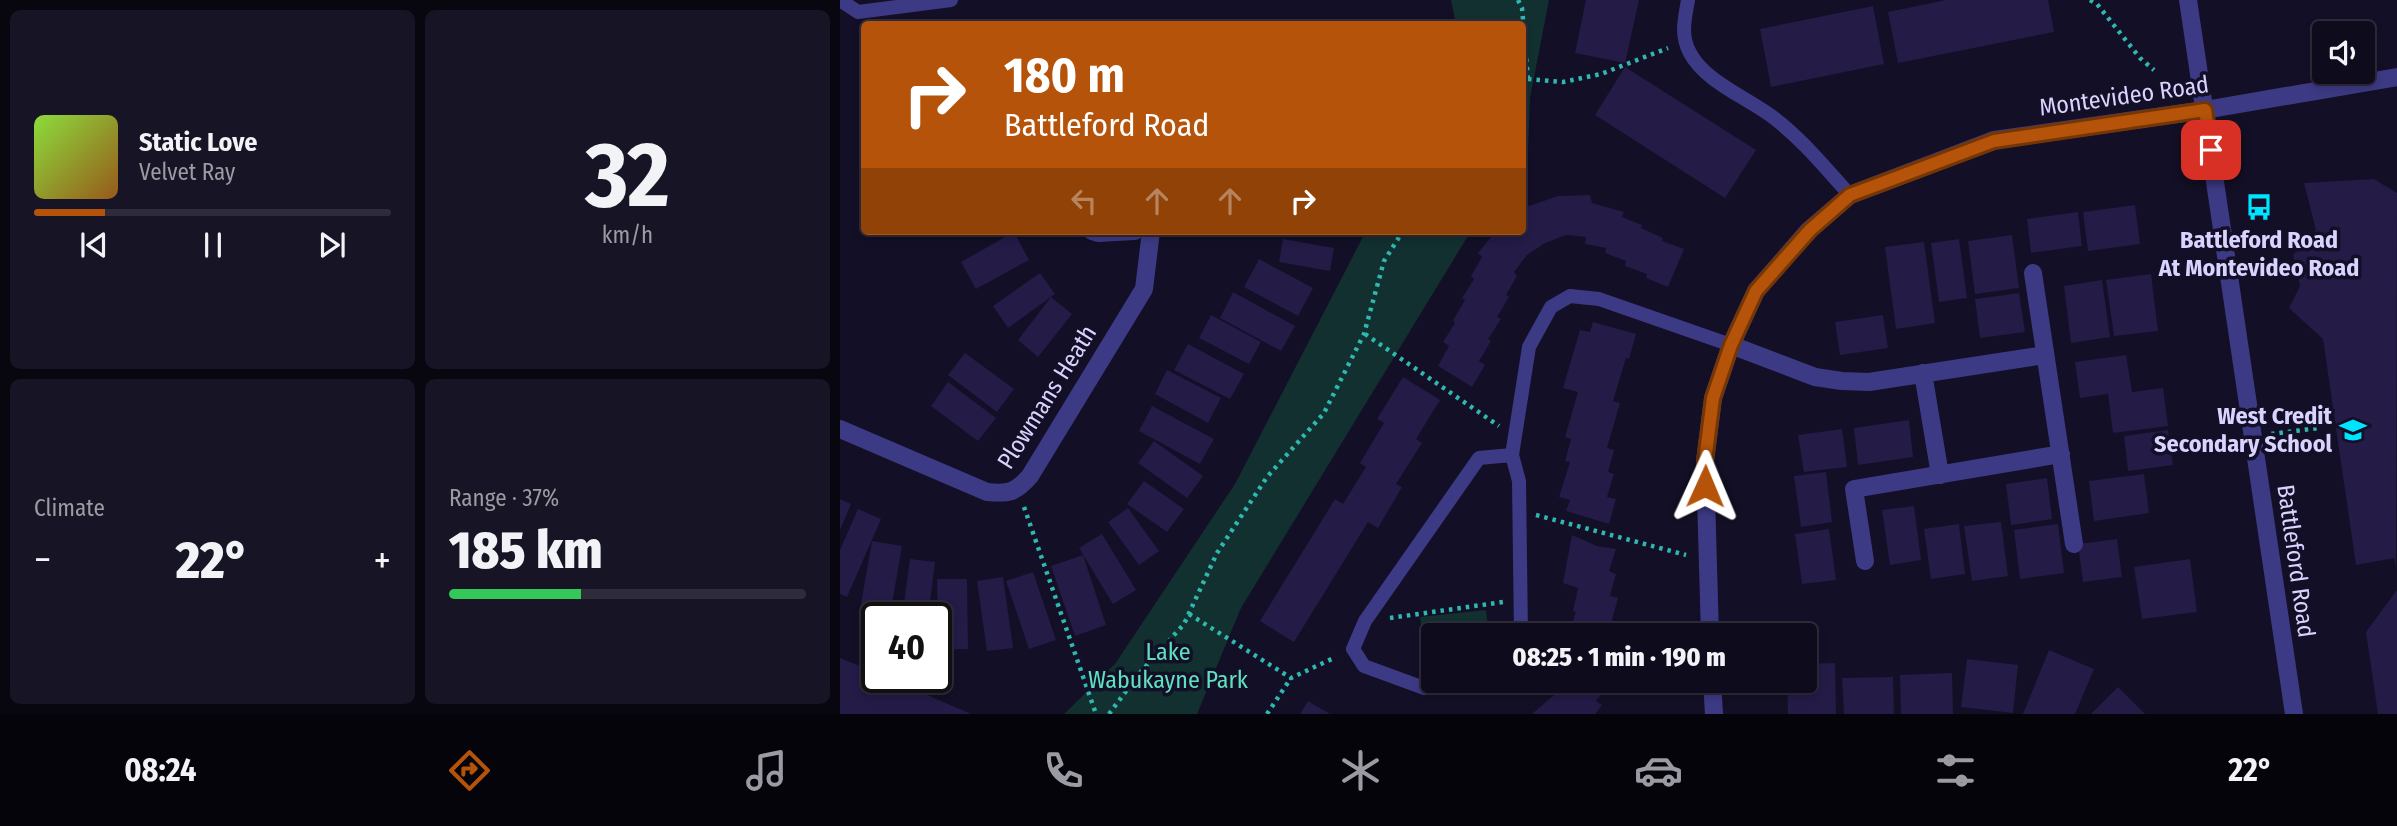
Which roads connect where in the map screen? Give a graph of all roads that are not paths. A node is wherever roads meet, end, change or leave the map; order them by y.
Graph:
1 (840, 0) edge
2 (951, 0) edge
3 (1690, 0) edge
4 (2188, 0) edge
5 (2397, 77) edge
6 (2205, 110) junction
7 (1850, 195) junction
8 (1151, 235) edge
9 (2033, 273) dead end
10 (1731, 345) junction
11 (2045, 355) junction
12 (1923, 373) junction
13 (840, 429) edge
14 (2061, 454) junction
15 (1512, 455) junction
16 (1940, 475) junction
17 (2074, 544) dead end
18 (1865, 561) dead end
19 (1521, 623) edge
20 (1710, 623) edge
21 (1421, 687) edge
22 (1713, 693) edge
23 (1714, 714) edge
24 (2294, 714) edge

1 - 2 lane
3 - 7 lane
4 - 6 street, Battleford Road
5 - 6 street, Montevideo Road
6 - 7 street, Montevideo Road
6 - 24 street, Battleford Road
7 - 10 street, Montevideo Road
8 - 13 street, Plowmans Heath
9 - 11 street
10 - 12 street
10 - 15 lane
10 - 20 street, Montevideo Road
11 - 12 street
11 - 14 street
12 - 16 street
14 - 16 street
14 - 17 street
15 - 19 lane
15 - 21 lane
16 - 18 street
22 - 23 street

